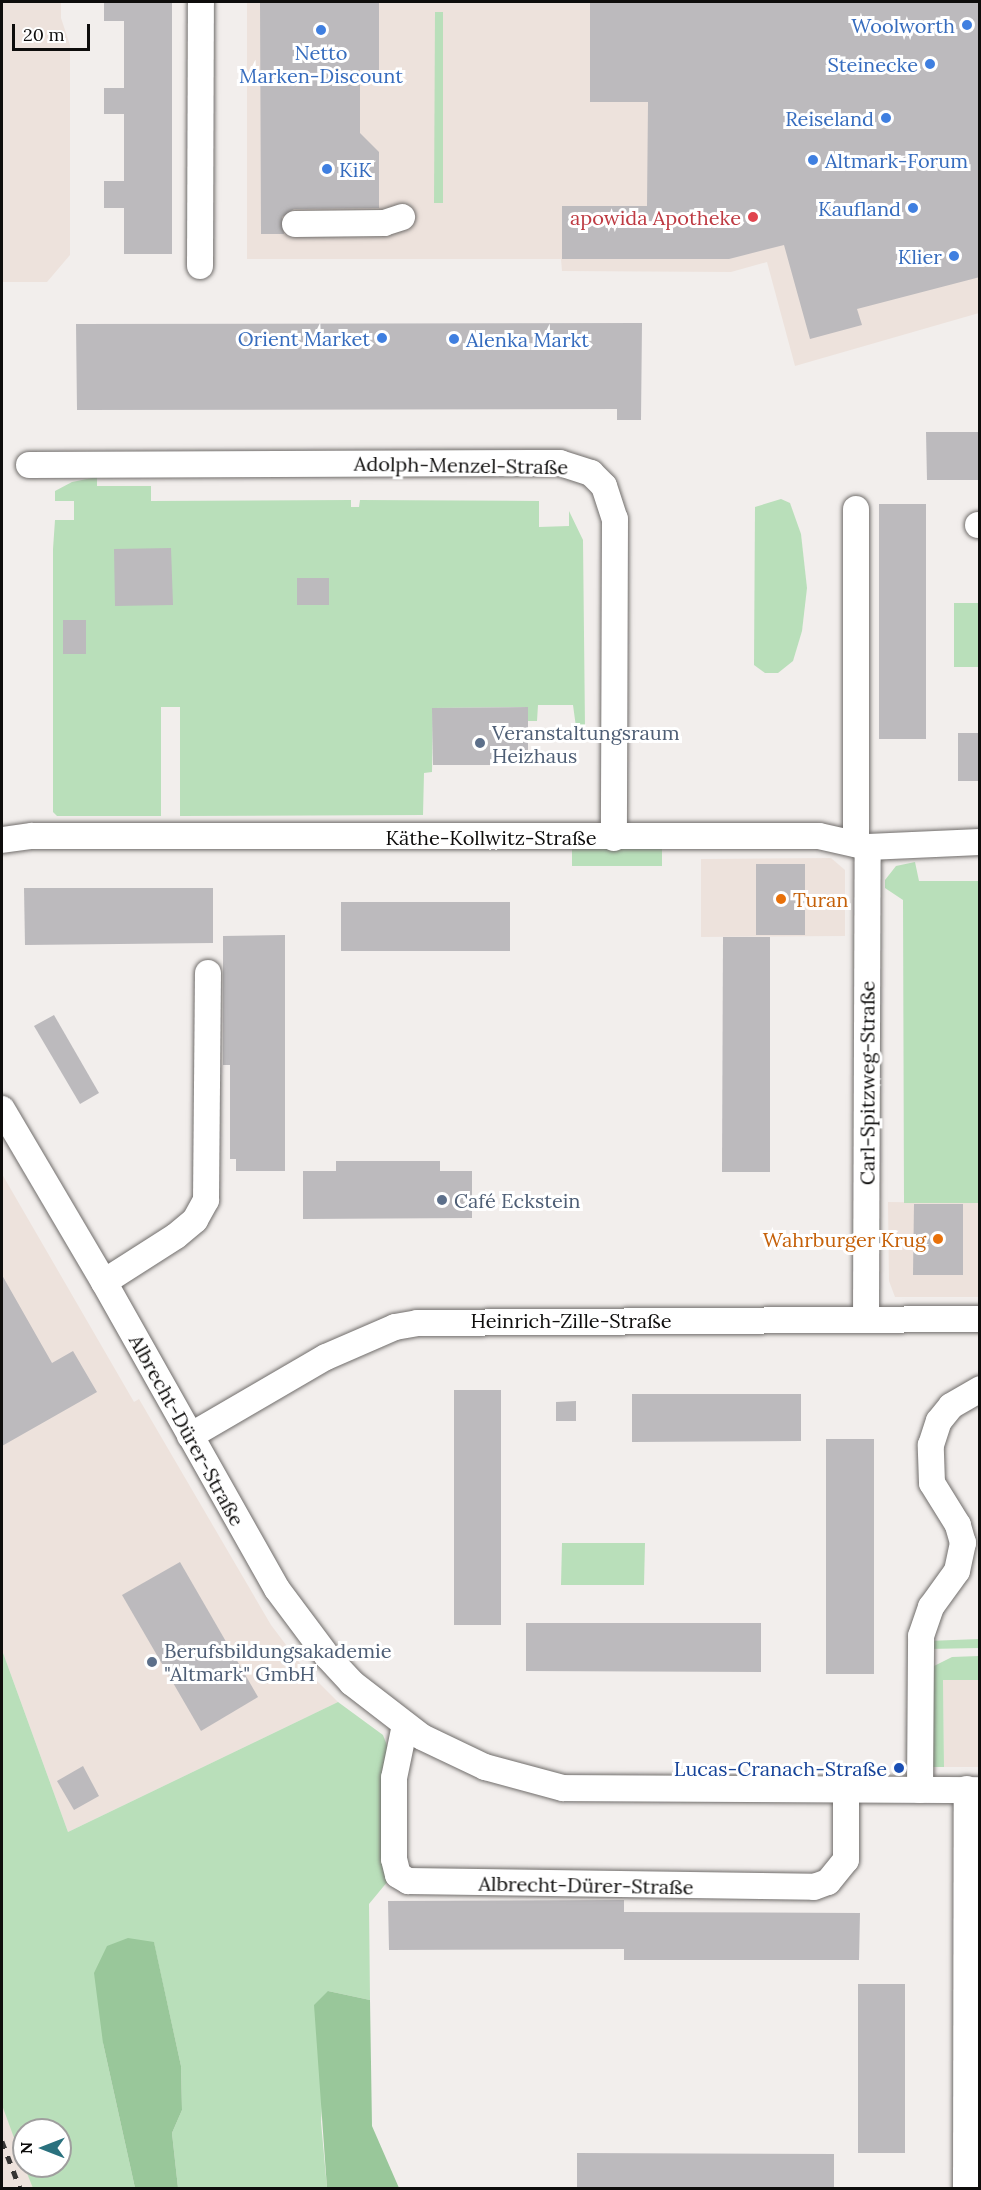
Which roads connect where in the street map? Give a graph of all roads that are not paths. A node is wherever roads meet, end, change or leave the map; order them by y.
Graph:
1 (201, 2) edge
2 (402, 217) dead end
3 (296, 224) dead end
4 (201, 266) dead end
5 (29, 465) dead end
6 (856, 509) dead end
7 (614, 838) junction
8 (2, 840) edge
9 (980, 842) edge
10 (862, 846) junction
11 (208, 973) dead end
12 (2, 1109) edge
13 (104, 1282) junction
14 (866, 1319) junction
15 (980, 1320) edge
16 (980, 1389) edge
17 (190, 1436) junction
18 (405, 1725) junction
19 (846, 1790) junction
20 (920, 1790) junction
21 (973, 1790) edge
22 (966, 2188) edge

1 - 4 street
2 - 3 street
5 - 7 street, Adolph-Menzel-Straße
6 - 10 street, Carl-Spitzweg-Straße
7 - 8 street, Käthe-Kollwitz-Straße
7 - 10 street, Käthe-Kollwitz-Straße
9 - 10 street, Käthe-Kollwitz-Straße
10 - 14 street, Carl-Spitzweg-Straße
11 - 13 street
12 - 13 street, Albrecht-Dürer-Straße
13 - 17 street, Albrecht-Dürer-Straße
14 - 15 street, Heinrich-Zille-Straße
14 - 17 street, Heinrich-Zille-Straße
16 - 20 street
17 - 18 street, Albrecht-Dürer-Straße
18 - 19 street, Albrecht-Dürer-Straße
18 - 19 street, Albrecht-Dürer-Straße
19 - 20 street, Albrecht-Dürer-Straße
20 - 21 street, Albrecht-Dürer-Straße
21 - 22 street

